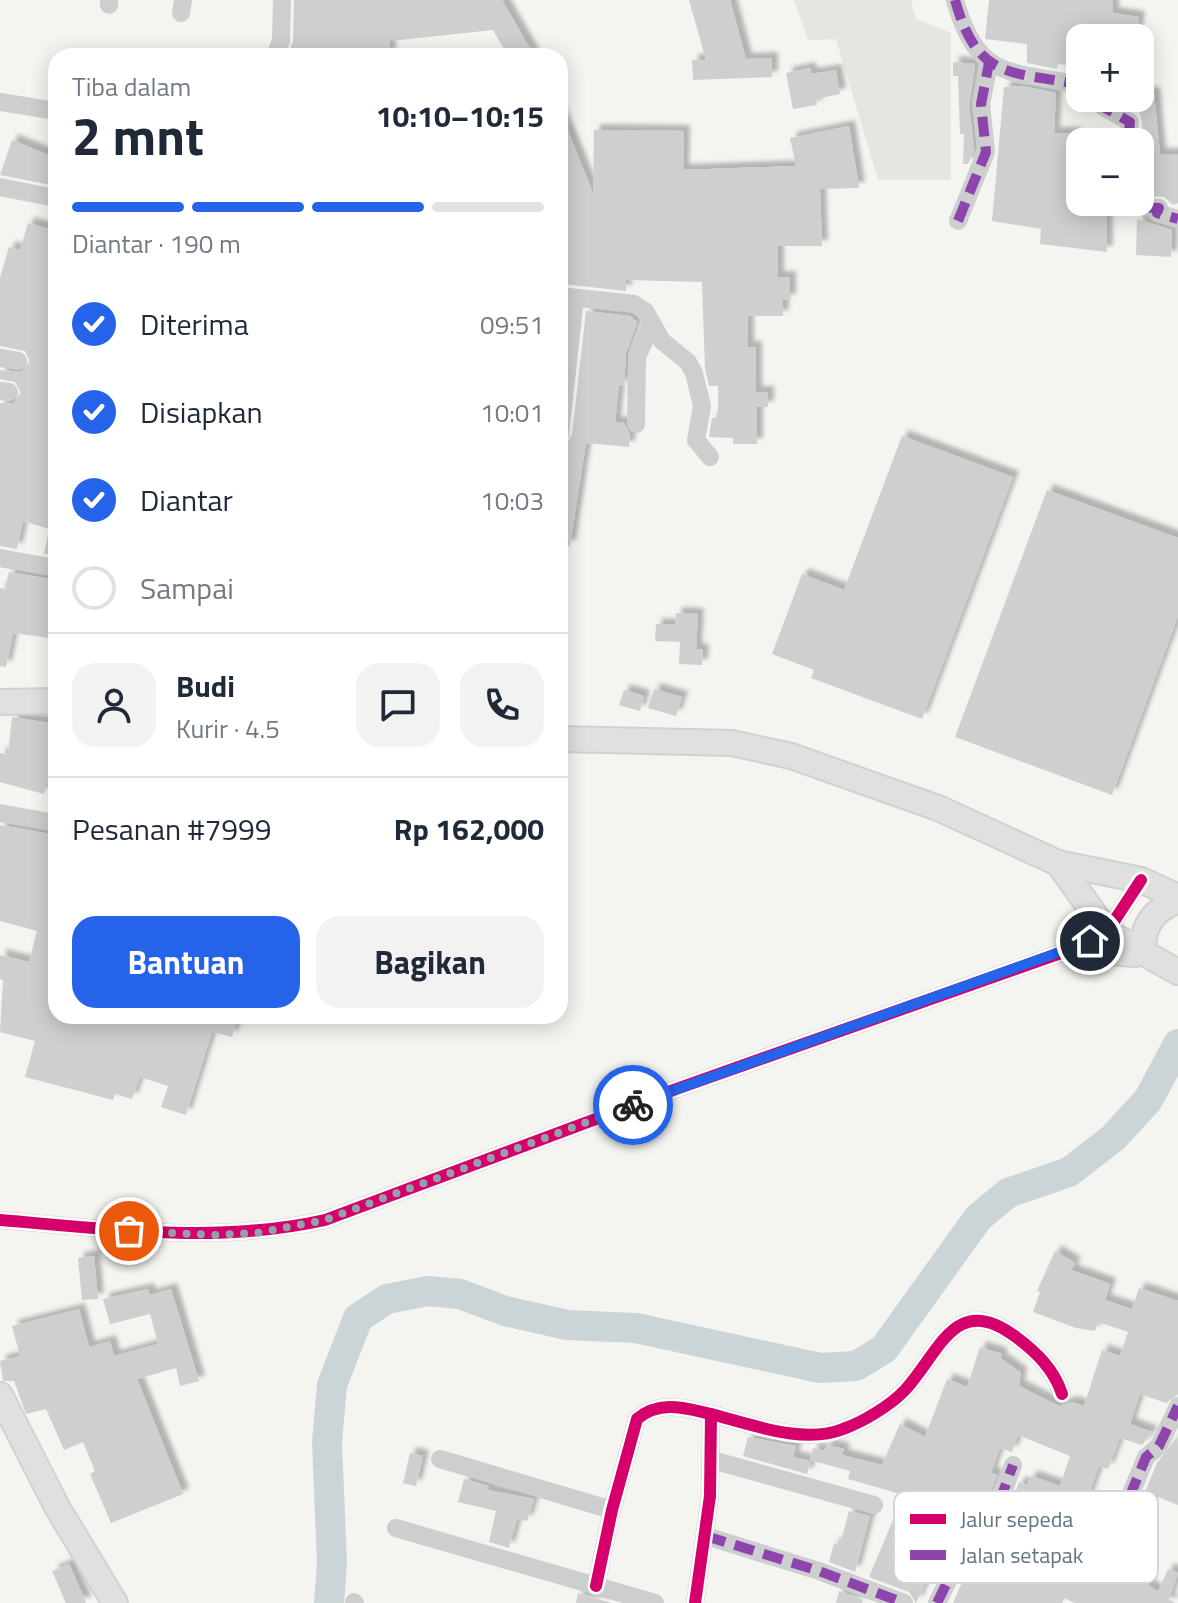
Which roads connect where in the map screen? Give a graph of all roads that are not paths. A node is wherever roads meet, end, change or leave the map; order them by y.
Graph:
1 (282, 0) edge
2 (955, 0) edge
3 (278, 48) edge
4 (989, 63) junction
5 (1066, 83) edge
6 (0, 102) edge
7 (48, 110) edge
8 (1112, 112) edge
9 (1129, 128) edge
10 (0, 191) edge
11 (48, 197) edge
12 (1154, 208) edge
13 (1178, 219) edge
14 (958, 221) dead end
15 (568, 297) edge
16 (652, 323) junction
17 (636, 424) dead end
18 (710, 457) dead end
19 (0, 558) edge
20 (48, 567) edge
21 (48, 701) edge
22 (0, 702) edge
23 (568, 739) edge
24 (0, 813) edge
25 (48, 822) edge
26 (1058, 863) junction
27 (1141, 880) junction
28 (1178, 899) edge
29 (1107, 932) junction
30 (1072, 949) junction
31 (1158, 961) edge
32 (0, 1220) edge
33 (1062, 1394) dead end
34 (0, 1395) edge
35 (1178, 1406) edge
36 (711, 1414) junction
37 (440, 1459) dead end
38 (712, 1460) junction
39 (1013, 1465) dead end
40 (1002, 1491) edge
41 (1132, 1491) edge
42 (874, 1505) dead end
43 (612, 1510) junction
44 (396, 1528) dead end
45 (706, 1536) junction
46 (947, 1583) edge
47 (596, 1586) junction
48 (115, 1603) edge
49 (655, 1603) edge
50 (695, 1603) edge
51 (904, 1603) edge
52 (937, 1603) edge

1 - 3 street
2 - 4 street
4 - 5 street
4 - 14 street
6 - 7 street
8 - 9 street
10 - 11 street
12 - 13 street
15 - 16 street
16 - 17 street
16 - 18 street
19 - 20 street
21 - 22 main road
23 - 26 main road
24 - 25 street
26 - 27 main road
26 - 29 main road
27 - 28 main road
27 - 29 street
28 - 31 main road
29 - 30 street
29 - 31 main road
30 - 31 main road
30 - 32 street
33 - 36 street
34 - 48 main road
35 - 41 street
36 - 38 street
36 - 43 street
37 - 43 street
38 - 42 street
38 - 45 street
39 - 40 street
43 - 47 street
44 - 47 street
45 - 50 street
45 - 51 street
46 - 52 street
47 - 49 street

